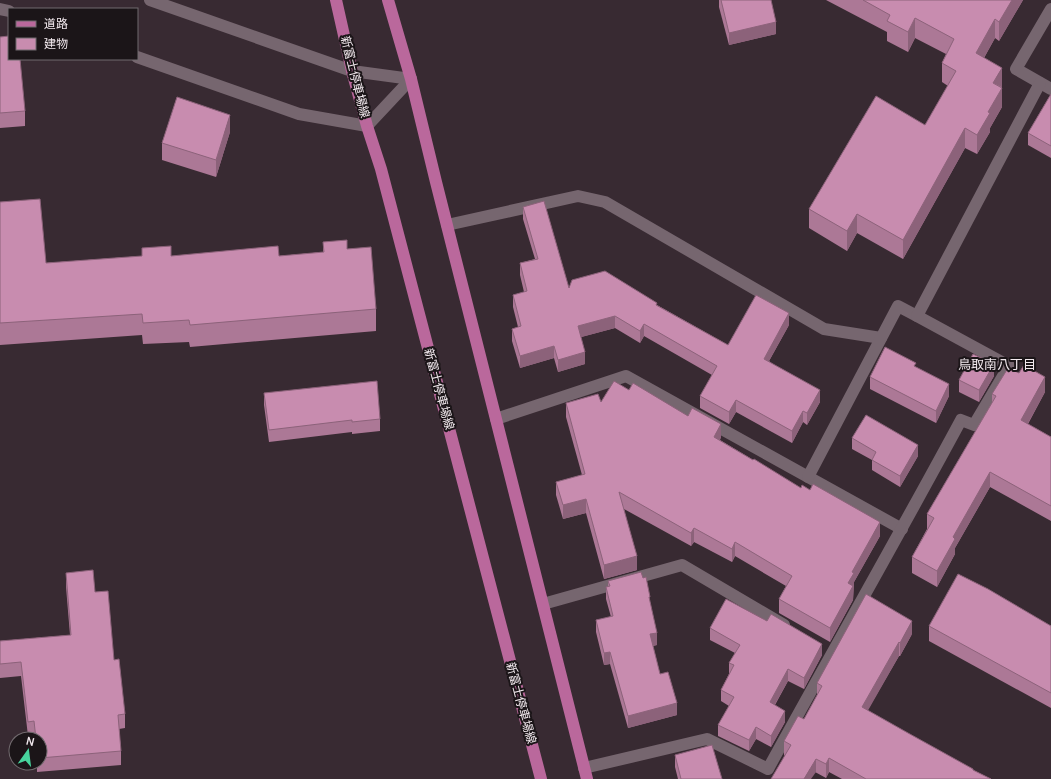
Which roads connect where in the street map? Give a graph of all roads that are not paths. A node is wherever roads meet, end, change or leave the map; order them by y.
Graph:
1 (150, 0) edge
2 (336, 0) edge
3 (388, 0) edge
4 (1051, 9) edge
5 (138, 57) edge
6 (352, 72) junction
7 (412, 79) junction
8 (1040, 83) junction
9 (1051, 89) edge
10 (367, 126) junction
11 (447, 225) junction
12 (917, 316) junction
13 (881, 338) junction
14 (496, 419) junction
15 (808, 477) junction
16 (902, 529) junction
17 (543, 604) junction
18 (791, 628) edge
19 (585, 774) edge
20 (541, 779) edge

1 - 6 street
2 - 6 main road, 新富士停車場線
3 - 7 main road
4 - 8 street
5 - 10 street
6 - 7 street
6 - 10 main road, 新富士停車場線
7 - 10 street
7 - 11 main road
8 - 9 street
8 - 12 street
10 - 20 main road, 新富士停車場線
11 - 13 street
11 - 14 main road
12 - 13 street
12 - 16 street
13 - 15 street
14 - 15 street
14 - 17 main road
15 - 16 street
16 - 19 street
17 - 18 street
17 - 19 main road

